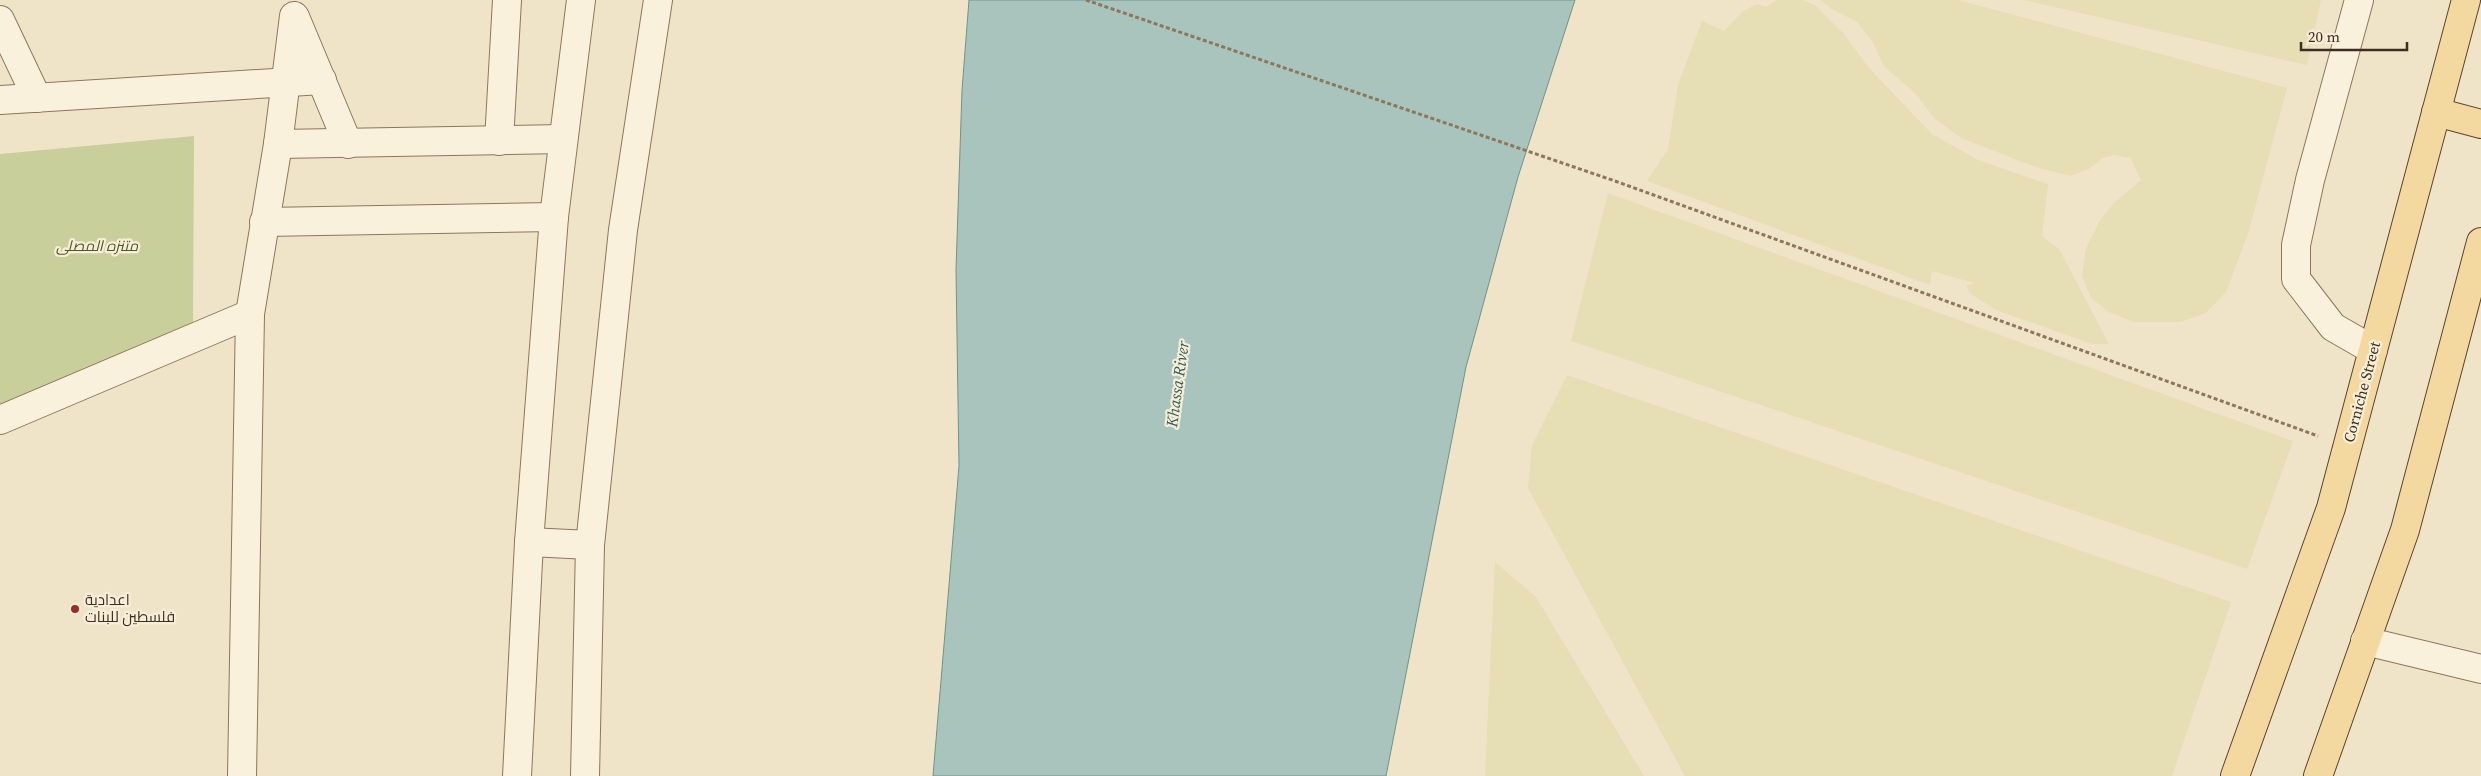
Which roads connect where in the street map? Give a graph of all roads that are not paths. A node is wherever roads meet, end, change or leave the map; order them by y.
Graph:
1 (507, 0) edge
2 (581, 0) edge
3 (658, 0) edge
4 (2359, 0) edge
5 (2466, 0) edge
6 (291, 8) edge
7 (0, 20) edge
8 (322, 80) junction
9 (286, 83) junction
10 (37, 98) junction
11 (0, 100) edge
12 (2436, 112) junction
13 (2481, 124) edge
14 (563, 139) junction
15 (499, 140) junction
16 (278, 144) junction
17 (348, 144) junction
18 (554, 217) junction
19 (264, 222) junction
20 (2481, 242) edge
21 (250, 314) junction
22 (2373, 350) junction
23 (0, 420) edge
24 (529, 542) junction
25 (590, 545) junction
26 (2365, 641) junction
27 (2481, 670) edge
28 (242, 776) edge
29 (518, 776) edge
30 (585, 776) edge
31 (2235, 776) edge
32 (2318, 776) edge

1 - 15 street
2 - 14 street
3 - 25 street
4 - 22 street
5 - 12 main road, Corniche Street
6 - 8 street
6 - 9 street
7 - 10 street
8 - 9 street
8 - 17 street
9 - 10 street
9 - 16 street
10 - 11 street
12 - 13 main road
12 - 22 main road, Corniche Street
14 - 15 street
14 - 18 street
15 - 17 street
16 - 17 street
16 - 19 street
18 - 19 street
18 - 24 street
19 - 21 street
20 - 26 main road
21 - 23 street
21 - 28 street
22 - 31 main road, Corniche Street
24 - 25 street
24 - 29 street
25 - 30 street
26 - 27 street
26 - 32 main road

